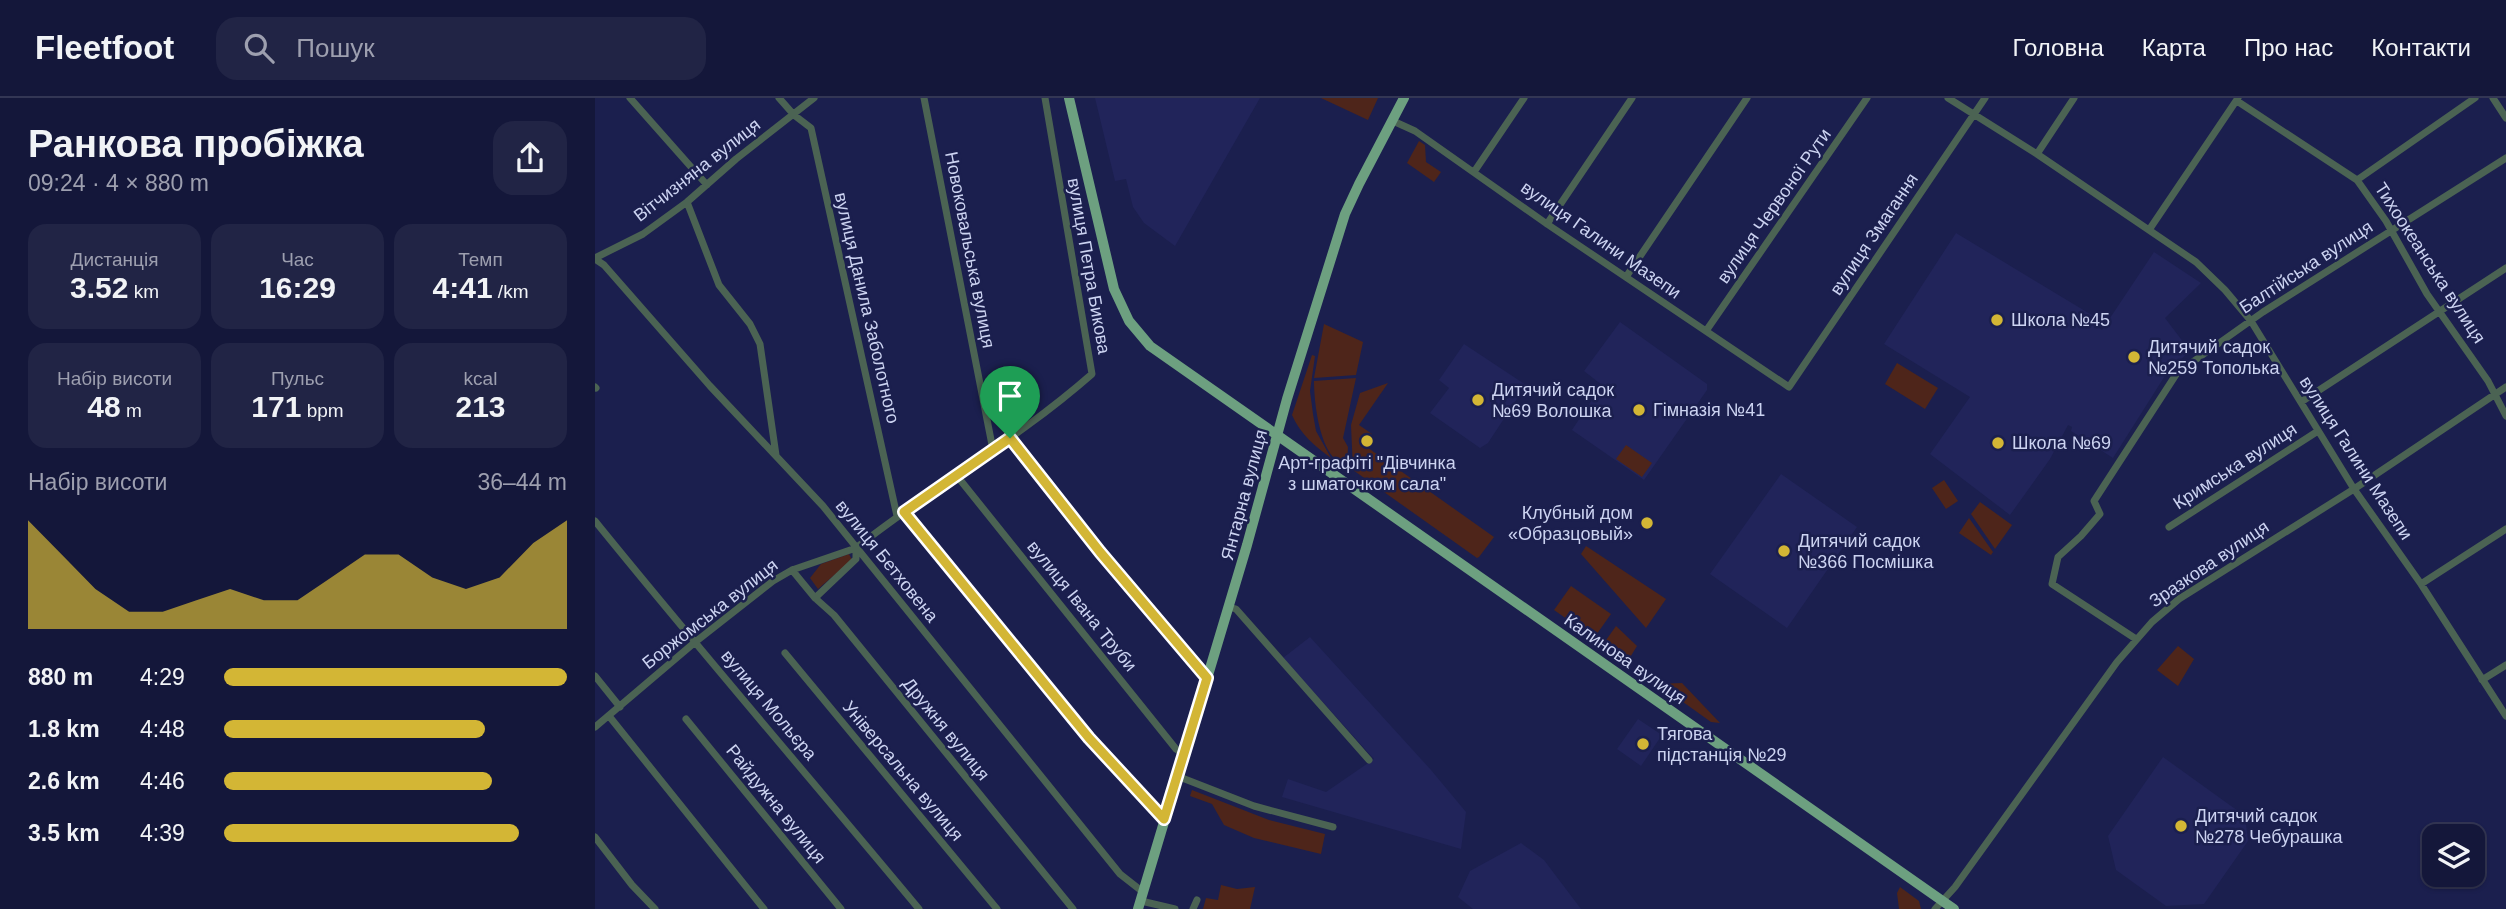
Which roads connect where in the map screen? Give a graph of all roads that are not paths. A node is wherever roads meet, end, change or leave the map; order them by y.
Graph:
1 (630, 98) edge
2 (779, 98) edge
3 (814, 98) edge
4 (924, 98) edge
5 (1045, 98) edge
6 (1069, 98) edge
7 (1404, 98) edge
8 (1524, 98) edge
9 (1632, 98) edge
10 (1747, 98) edge
11 (1867, 98) edge
12 (1948, 98) edge
13 (1985, 98) edge
14 (2074, 98) edge
15 (2475, 98) edge
16 (2493, 98) edge
17 (2237, 99) edge
18 (794, 115) junction
19 (1973, 115) junction
20 (2506, 118) edge
21 (1393, 121) junction
22 (2037, 154) junction
23 (2506, 158) edge
24 (1474, 172) junction
25 (2357, 180) junction
26 (707, 184) junction
27 (687, 202) junction
28 (1547, 224) junction
29 (2149, 230) junction
30 (2390, 230) junction
31 (595, 259) edge
32 (2506, 268) edge
33 (1626, 277) junction
34 (2439, 311) junction
35 (2251, 321) junction
36 (1706, 331) junction
37 (1789, 387) joint
38 (2506, 387) edge
39 (2493, 396) junction
40 (2301, 402) junction
41 (2506, 416) edge
42 (2318, 431) junction
43 (1276, 436) junction
44 (1010, 438) junction
45 (993, 450) junction
46 (776, 456) junction
47 (957, 476) junction
48 (2354, 489) junction
49 (900, 514) junction
50 (595, 521) edge
51 (2169, 527) dead end
52 (2506, 529) edge
53 (856, 548) junction
54 (792, 570) junction
55 (2421, 584) junction
56 (815, 598) junction
57 (1229, 607) junction
58 (2136, 639) junction
59 (694, 643) junction
60 (785, 653) dead end
61 (2506, 665) edge
62 (595, 676) edge
63 (1207, 678) junction
64 (2483, 680) junction
65 (620, 707) junction
66 (609, 716) junction
67 (2506, 716) edge
68 (686, 719) dead end
69 (595, 727) edge
70 (1184, 754) junction
71 (1369, 760) dead end
72 (1177, 776) junction
73 (1164, 819) junction
74 (1333, 827) dead end
75 (595, 837) edge
76 (1197, 900) dead end
77 (1141, 901) edge
78 (1939, 905) edge
79 (655, 909) edge
80 (764, 909) edge
81 (841, 909) edge
82 (919, 909) edge
83 (997, 909) edge
84 (1073, 909) edge
85 (1175, 909) edge
86 (1192, 909) edge
87 (1954, 909) edge

1 - 26 street
2 - 18 street, вулиця Данила Заболотного
3 - 18 street, Вітчизняна вулиця
4 - 45 street, Новоковальська вулиця
5 - 44 street, вулиця Петра Бикова
6 - 43 main road, Калинова вулиця
7 - 21 main road, Янтарна вулиця
8 - 24 street
9 - 28 street
10 - 33 street
11 - 36 street, вулиця Червоної Рути
12 - 19 street, вулиця Галини Мазепи
13 - 19 street, вулиця Змагання
14 - 22 street
15 - 25 street
16 - 20 street
17 - 25 street, Тихоокеанська вулиця
17 - 29 street
18 - 26 street, Вітчизняна вулиця
18 - 49 street, вулиця Данила Заболотного
19 - 22 street, вулиця Галини Мазепи
19 - 37 street, вулиця Змагання
21 - 24 street, вулиця Галини Мазепи
21 - 43 main road, Янтарна вулиця
22 - 29 street, вулиця Галини Мазепи
23 - 30 street, Балтійська вулиця
24 - 28 street, вулиця Галини Мазепи
25 - 30 street, Тихоокеанська вулиця
26 - 27 street, Вітчизняна вулиця
27 - 31 street, Вітчизняна вулиця
27 - 46 street
28 - 33 street, вулиця Галини Мазепи
29 - 35 street, вулиця Галини Мазепи
30 - 34 street, Тихоокеанська вулиця
30 - 35 street, Балтійська вулиця
31 - 46 street, вулиця Бетховена
32 - 34 street, Кримська вулиця
33 - 36 street, вулиця Галини Мазепи
34 - 39 street, Тихоокеанська вулиця
34 - 40 street, Кримська вулиця
35 - 40 street, вулиця Галини Мазепи
35 - 58 street, Балтійська вулиця
36 - 37 street, вулиця Галини Мазепи
38 - 39 street, Зразкова вулиця
39 - 41 street, Тихоокеанська вулиця
39 - 48 street, Зразкова вулиця
40 - 42 street, вулиця Галини Мазепи
42 - 48 street, вулиця Галини Мазепи
42 - 51 street, Кримська вулиця
43 - 57 main road, Янтарна вулиця
43 - 78 main road, Калинова вулиця
44 - 45 street, вулиця Петра Бикова
44 - 63 street
45 - 47 street, вулиця Петра Бикова
46 - 53 street, вулиця Бетховена
47 - 49 street, вулиця Петра Бикова
47 - 70 street, вулиця Івана Труби
48 - 55 street, вулиця Галини Мазепи
48 - 58 street, Зразкова вулиця
49 - 53 street, вулиця Петра Бикова
49 - 73 street
50 - 59 street, вулиця Мольєра
52 - 55 street
53 - 54 street, Боржомська вулиця
53 - 56 street, вулиця Петра Бикова
53 - 77 street, вулиця Бетховена
54 - 56 street, Дружня вулиця
54 - 59 street, Боржомська вулиця
55 - 64 street, вулиця Галини Мазепи
56 - 84 street, Дружня вулиця
57 - 63 main road, Янтарна вулиця
57 - 71 street
58 - 78 street, Зразкова вулиця
59 - 65 street, Боржомська вулиця
59 - 82 street, вулиця Мольєра
60 - 83 street, Універсальна вулиця
61 - 64 street
62 - 65 street
63 - 70 main road, Янтарна вулиця
64 - 67 street, вулиця Галини Мазепи
65 - 66 street, Боржомська вулиця
66 - 69 street, Боржомська вулиця
66 - 80 street
68 - 81 street, Райдужна вулиця
70 - 72 main road, Янтарна вулиця
72 - 73 main road, Янтарна вулиця
72 - 74 street
73 - 77 main road, Янтарна вулиця
75 - 79 street
76 - 86 street
77 - 85 street
78 - 87 main road, Калинова вулиця

